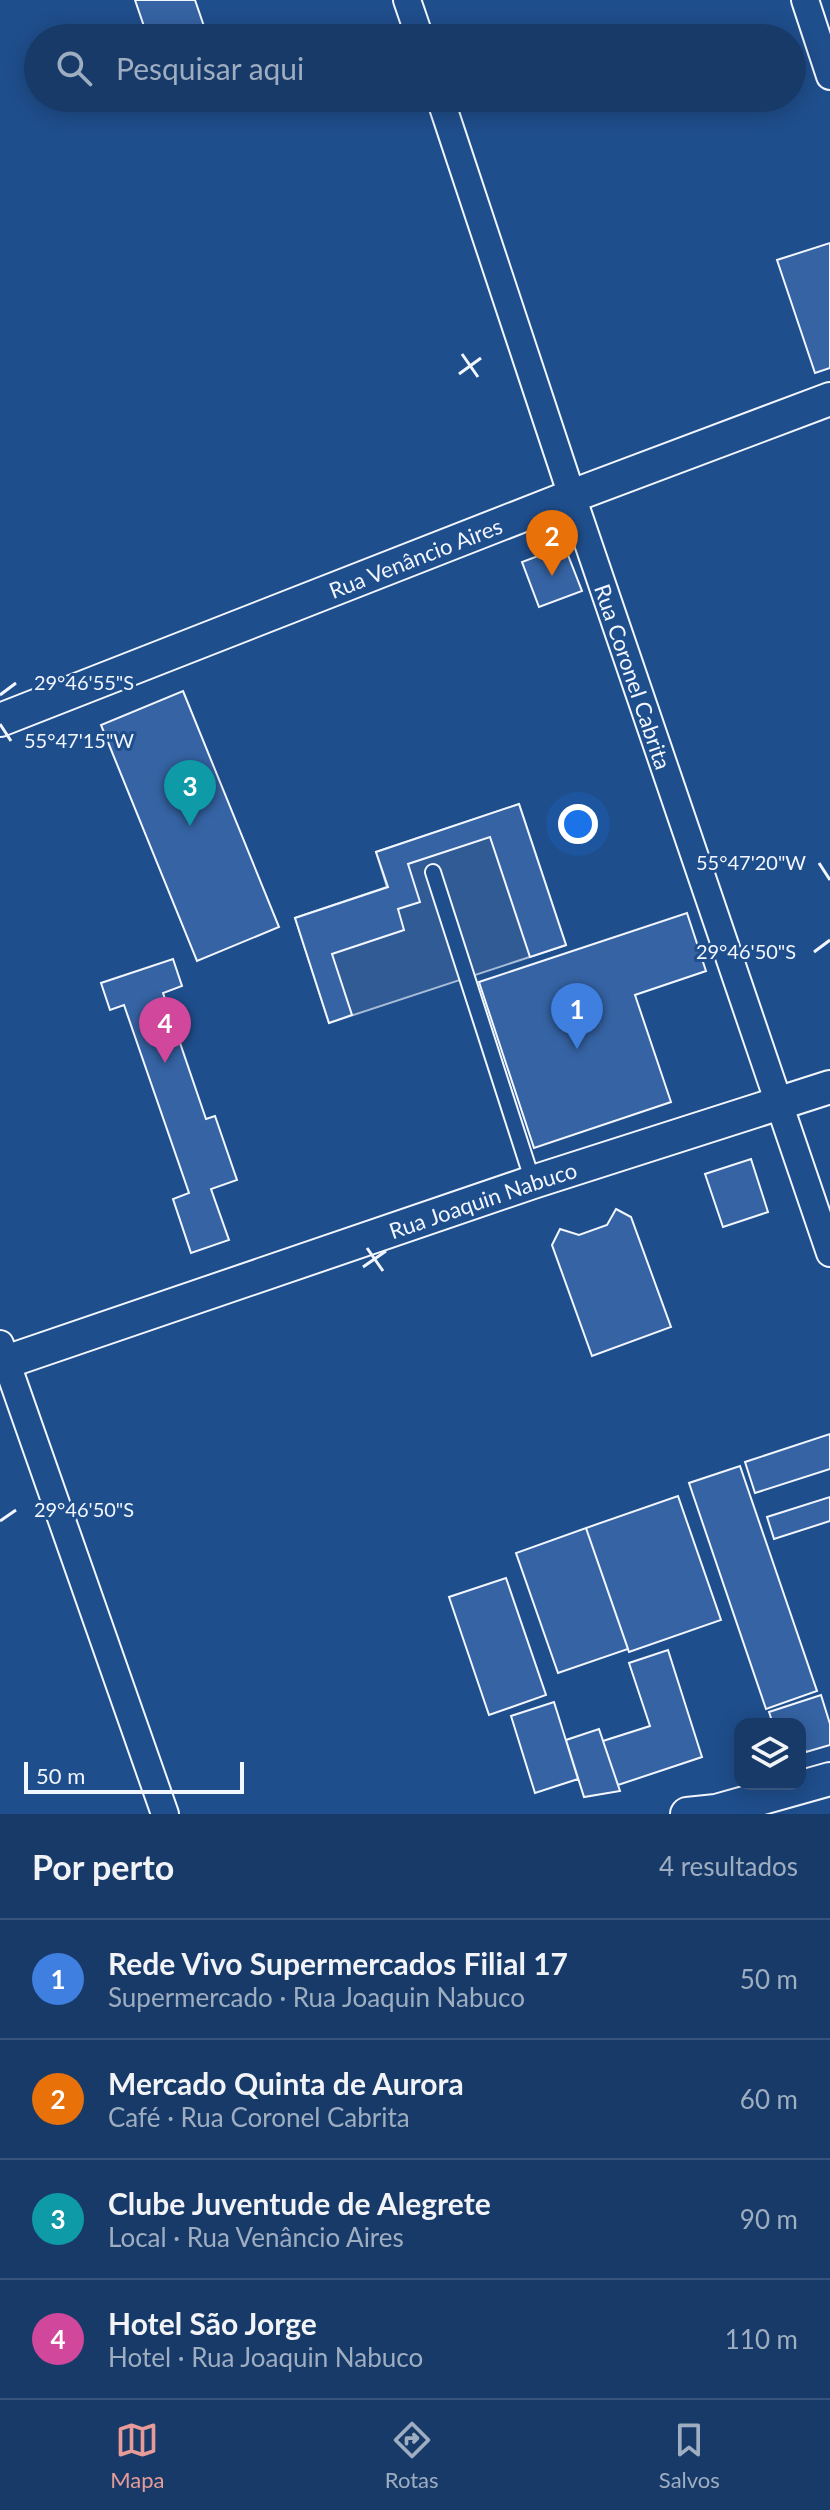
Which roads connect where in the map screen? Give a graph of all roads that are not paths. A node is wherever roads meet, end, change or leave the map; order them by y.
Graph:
1 (407, 0) edge
2 (805, 0) edge
3 (415, 24) edge
4 (830, 76) edge
5 (445, 112) edge
6 (830, 399) edge
7 (572, 496) junction
8 (0, 720) edge
9 (433, 872) dead end
10 (830, 1087) edge
11 (780, 1105) junction
12 (533, 1182) junction
13 (830, 1253) edge
14 (2, 1357) edge
15 (830, 1779) edge
16 (165, 1814) edge
17 (687, 1814) edge

1 - 3 street
2 - 4 street
5 - 7 street, Rua Coronel Cabrita
6 - 7 street, Rua Venâncio Aires
7 - 8 street, Rua Venâncio Aires
7 - 11 street, Rua Coronel Cabrita
9 - 12 lane
10 - 11 street, Rua Joaquin Nabuco
11 - 12 street, Rua Joaquin Nabuco
11 - 13 street, Rua Coronel Cabrita
12 - 14 street, Rua Joaquin Nabuco
14 - 16 street
15 - 17 street

